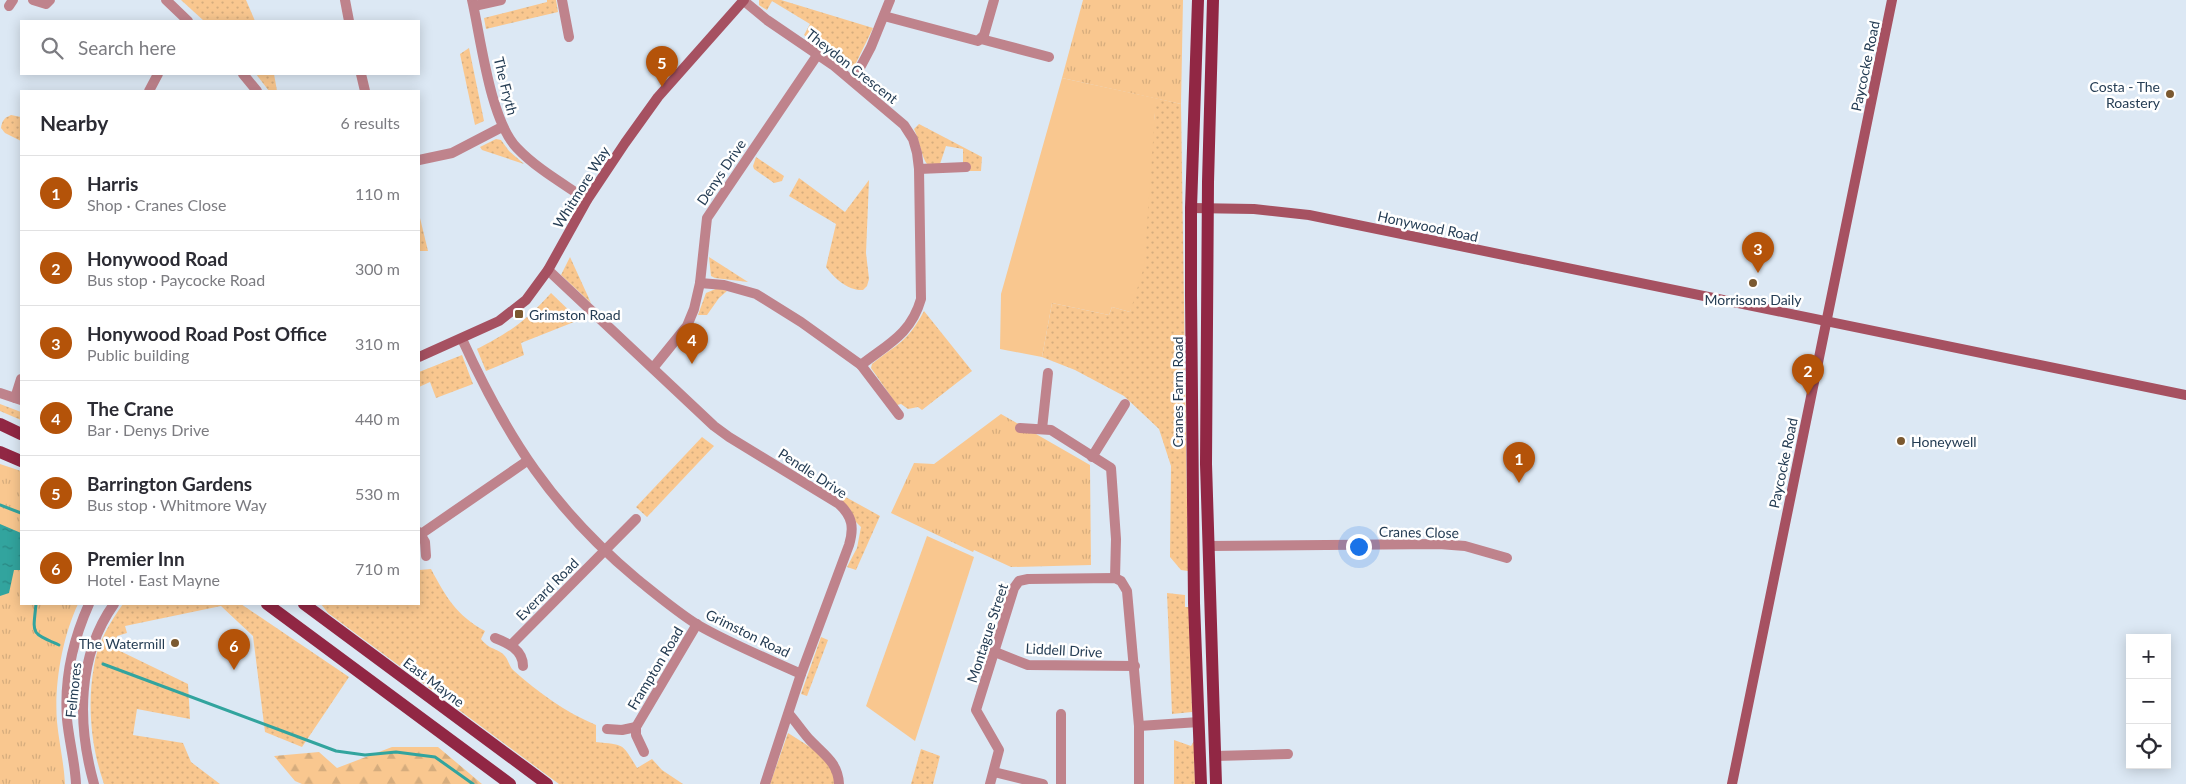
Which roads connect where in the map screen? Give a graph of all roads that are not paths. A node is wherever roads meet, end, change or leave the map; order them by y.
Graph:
1 (33, 0) edge
2 (166, 0) edge
3 (345, 0) edge
4 (501, 0) edge
5 (562, 0) edge
6 (890, 0) edge
7 (994, 0) edge
8 (1198, 0) edge
9 (1213, 0) edge
10 (1892, 0) edge
11 (744, 1) edge
12 (48, 2) edge
13 (473, 3) edge
14 (884, 16) junction
15 (187, 20) edge
16 (348, 20) edge
17 (569, 37) dead end
18 (981, 38) junction
19 (818, 54) junction
20 (1049, 57) dead end
21 (157, 75) edge
22 (244, 75) edge
23 (361, 75) edge
24 (853, 81) junction
25 (150, 90) edge
26 (256, 90) edge
27 (365, 90) edge
28 (502, 127) junction
29 (420, 160) edge
30 (966, 167) dead end
31 (919, 169) junction
32 (587, 200) junction
33 (1191, 208) junction
34 (1208, 208) junction
35 (548, 270) junction
36 (700, 283) junction
37 (1826, 321) junction
38 (462, 339) junction
39 (420, 357) edge
40 (860, 365) junction
41 (653, 368) junction
42 (1048, 373) dead end
43 (20, 386) edge
44 (0, 393) edge
45 (2186, 394) edge
46 (18, 399) edge
47 (1125, 404) dead end
48 (899, 415) dead end
49 (0, 424) edge
50 (1020, 428) dead end
51 (1042, 429) junction
52 (20, 434) edge
53 (0, 452) edge
54 (1092, 456) junction
55 (20, 461) edge
56 (527, 462) junction
57 (636, 519) dead end
58 (420, 533) edge
59 (1208, 546) junction
60 (604, 551) junction
61 (426, 556) dead end
62 (1507, 558) dead end
63 (1115, 578) junction
64 (89, 605) edge
65 (113, 605) edge
66 (268, 605) edge
67 (305, 605) edge
68 (697, 624) junction
69 (495, 638) dead end
70 (511, 646) junction
71 (995, 652) junction
72 (522, 666) dead end
73 (1135, 666) junction
74 (801, 674) junction
75 (789, 714) junction
76 (1060, 714) dead end
77 (1199, 722) junction
78 (636, 726) junction
79 (1139, 726) junction
80 (607, 729) dead end
81 (644, 752) dead end
82 (1288, 754) dead end
83 (1215, 756) junction
84 (994, 772) junction
85 (76, 784) edge
86 (94, 784) edge
87 (510, 784) edge
88 (547, 784) edge
89 (765, 784) edge
90 (839, 784) edge
91 (990, 784) edge
92 (1043, 784) edge
93 (1060, 784) edge
94 (1140, 784) edge
95 (1201, 784) edge
96 (1216, 784) edge
97 (1732, 784) edge

1 - 12 street
2 - 15 street
3 - 16 street
4 - 13 street
5 - 17 street
6 - 14 street
7 - 18 street
8 - 33 main road, Cranes Farm Road
9 - 34 main road
10 - 37 street, Paycocke Road
11 - 19 street, Theydon Crescent
11 - 32 street, Whitmore Way
13 - 28 street, The Fryth
14 - 18 street
14 - 24 street
18 - 20 street
19 - 24 street, Theydon Crescent
19 - 36 street, Denys Drive
21 - 25 street
22 - 26 street
23 - 27 street
24 - 31 street, Theydon Crescent
28 - 29 street
28 - 32 street, The Fryth
30 - 31 street
31 - 40 street, Theydon Crescent
32 - 35 street, Whitmore Way
33 - 34 street, Honywood Road
33 - 77 main road, Cranes Farm Road
34 - 37 street, Honywood Road
34 - 59 main road
35 - 38 street, Whitmore Way
35 - 41 street, Pendle Drive
36 - 40 street
36 - 41 street, Denys Drive
37 - 45 street, Honywood Road
37 - 97 street, Paycocke Road
38 - 39 street, Whitmore Way
38 - 56 street, Grimston Road
40 - 48 street
41 - 74 street, Pendle Drive
42 - 51 street
43 - 46 street
44 - 46 street
47 - 54 street
49 - 52 main road
50 - 51 street
51 - 54 street
53 - 55 main road
54 - 63 street
56 - 58 street
56 - 60 street, Grimston Road
57 - 60 street, Everard Road
58 - 61 street
59 - 62 street, Cranes Close
59 - 83 main road
60 - 68 street, Grimston Road
60 - 70 street, Everard Road
63 - 71 street, Montague Street
63 - 73 street
64 - 85 street, Felmores
65 - 86 street, Felmores
66 - 87 main road
67 - 88 main road, East Mayne
68 - 74 street, Grimston Road
68 - 78 street, Frampton Road
69 - 70 street
70 - 72 street
71 - 73 street, Liddell Drive
71 - 84 street, Montague Street
73 - 79 street
74 - 75 street, Pendle Drive
75 - 89 street, Pendle Drive
75 - 90 street
76 - 93 street
77 - 79 street
77 - 95 main road, Cranes Farm Road
78 - 80 street
78 - 81 street
79 - 94 street
82 - 83 street
83 - 96 main road
84 - 91 street, Montague Street
84 - 92 street

